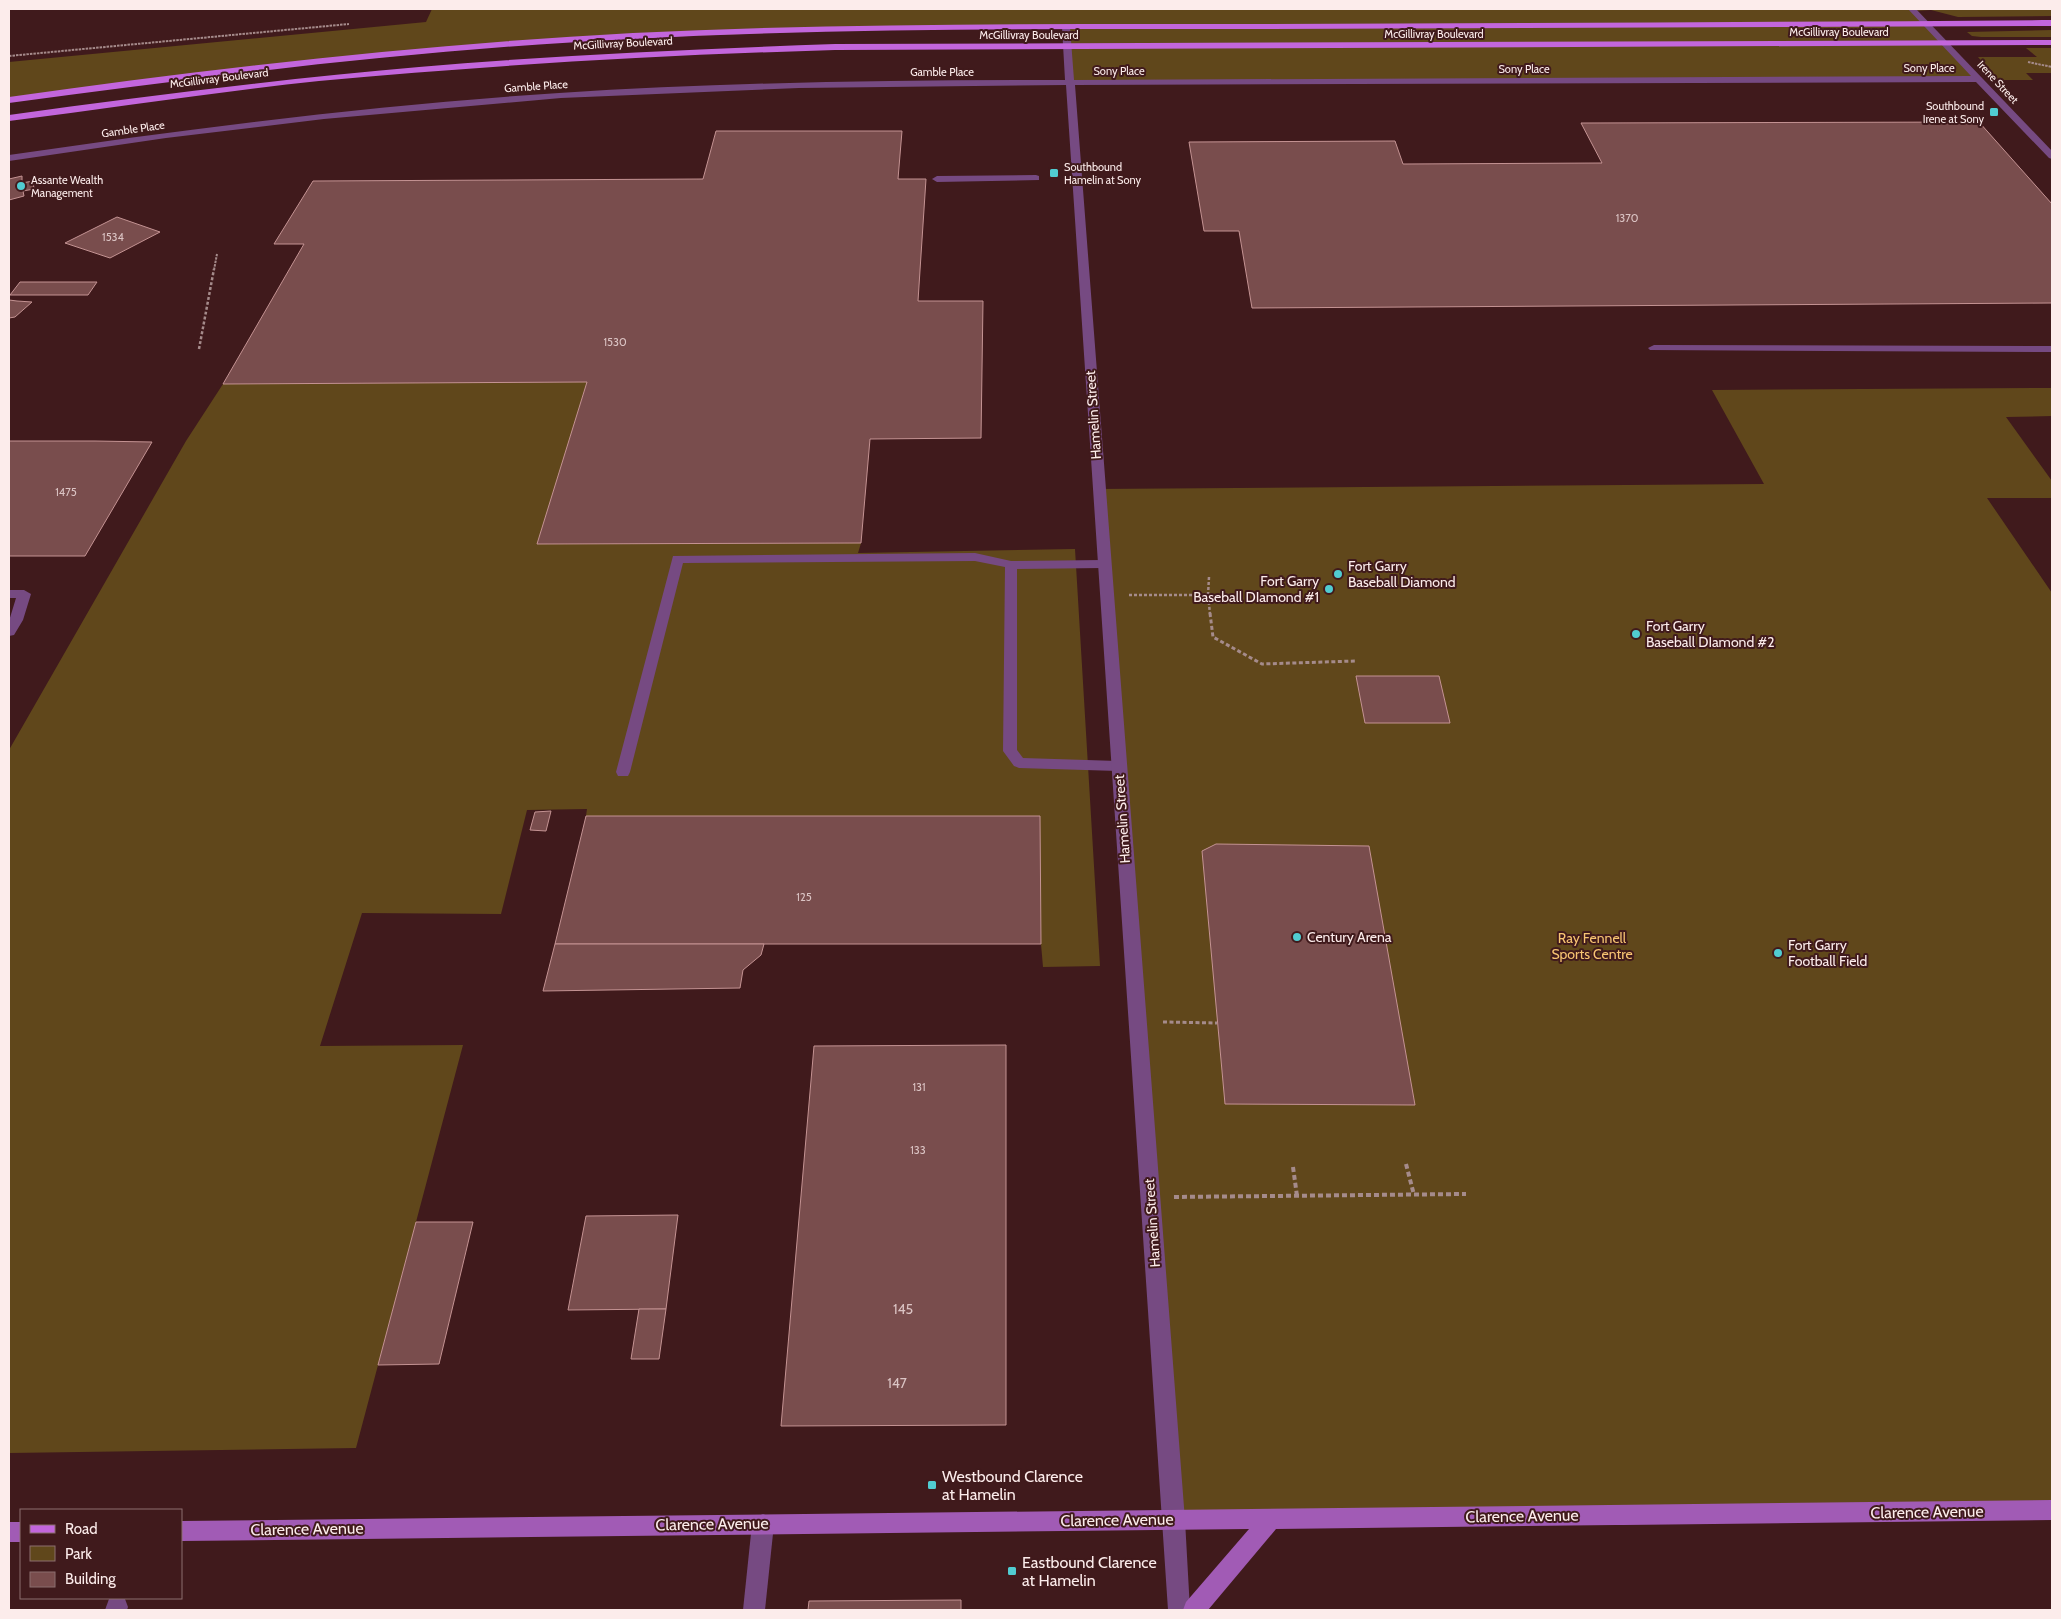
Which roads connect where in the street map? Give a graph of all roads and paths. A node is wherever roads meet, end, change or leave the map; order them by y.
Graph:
1 (1912, 9) edge
2 (2052, 23) edge
3 (349, 24) dead end
4 (1927, 24) junction
5 (1066, 27) junction
6 (1946, 42) junction
7 (2052, 42) edge
8 (1066, 47) junction
9 (9, 56) edge
10 (1980, 79) junction
11 (1069, 83) junction
12 (9, 100) edge
13 (9, 118) edge
14 (2052, 156) edge
15 (9, 158) edge
16 (1036, 178) dead end
17 (937, 179) dead end
18 (217, 254) dead end
19 (1654, 348) dead end
20 (200, 349) dead end
21 (2052, 349) edge
22 (1104, 564) junction
23 (1011, 565) junction
24 (1209, 577) dead end
25 (9, 594) edge
26 (1106, 595) junction
27 (1208, 595) junction
28 (9, 632) edge
29 (1356, 662) dead end
30 (1118, 766) junction
31 (623, 772) dead end
32 (1137, 1022) junction
33 (1217, 1023) dead end
34 (1406, 1164) dead end
35 (1293, 1167) dead end
36 (1466, 1194) dead end
37 (1414, 1195) junction
38 (1297, 1196) junction
39 (1150, 1198) junction
40 (2052, 1510) edge
41 (1271, 1519) junction
42 (1174, 1520) junction
43 (763, 1524) junction
44 (182, 1531) edge
45 (754, 1610) edge
46 (1179, 1610) edge
47 (1194, 1610) edge

1 - 4 street, Irene Street
2 - 4 main road, McGillivray Boulevard
3 - 9 path
4 - 5 main road, McGillivray Boulevard
4 - 6 street, Irene Street
5 - 8 street, Hamelin Street
5 - 12 main road, McGillivray Boulevard
6 - 7 main road, McGillivray Boulevard
6 - 8 main road, McGillivray Boulevard
6 - 10 street, Irene Street
8 - 11 street, Hamelin Street
8 - 13 main road, McGillivray Boulevard
10 - 11 street, Sony Place
10 - 14 street, Irene Street
11 - 15 street, Gamble Place
11 - 22 street, Hamelin Street
16 - 17 street
18 - 20 path
19 - 21 street
22 - 23 street
22 - 26 street, Hamelin Street
23 - 30 street
23 - 31 street
24 - 27 path
25 - 28 street
26 - 27 path
26 - 30 street, Hamelin Street
27 - 29 path
30 - 32 street, Hamelin Street
32 - 33 path
32 - 39 street, Hamelin Street
34 - 37 path
35 - 38 path
36 - 37 path
37 - 38 path
38 - 39 path
39 - 42 street, Hamelin Street
40 - 41 street, Clarence Avenue
41 - 42 street, Clarence Avenue
41 - 47 street
42 - 43 street, Clarence Avenue
42 - 46 street, Hamelin Street
43 - 44 street, Clarence Avenue
43 - 45 street

